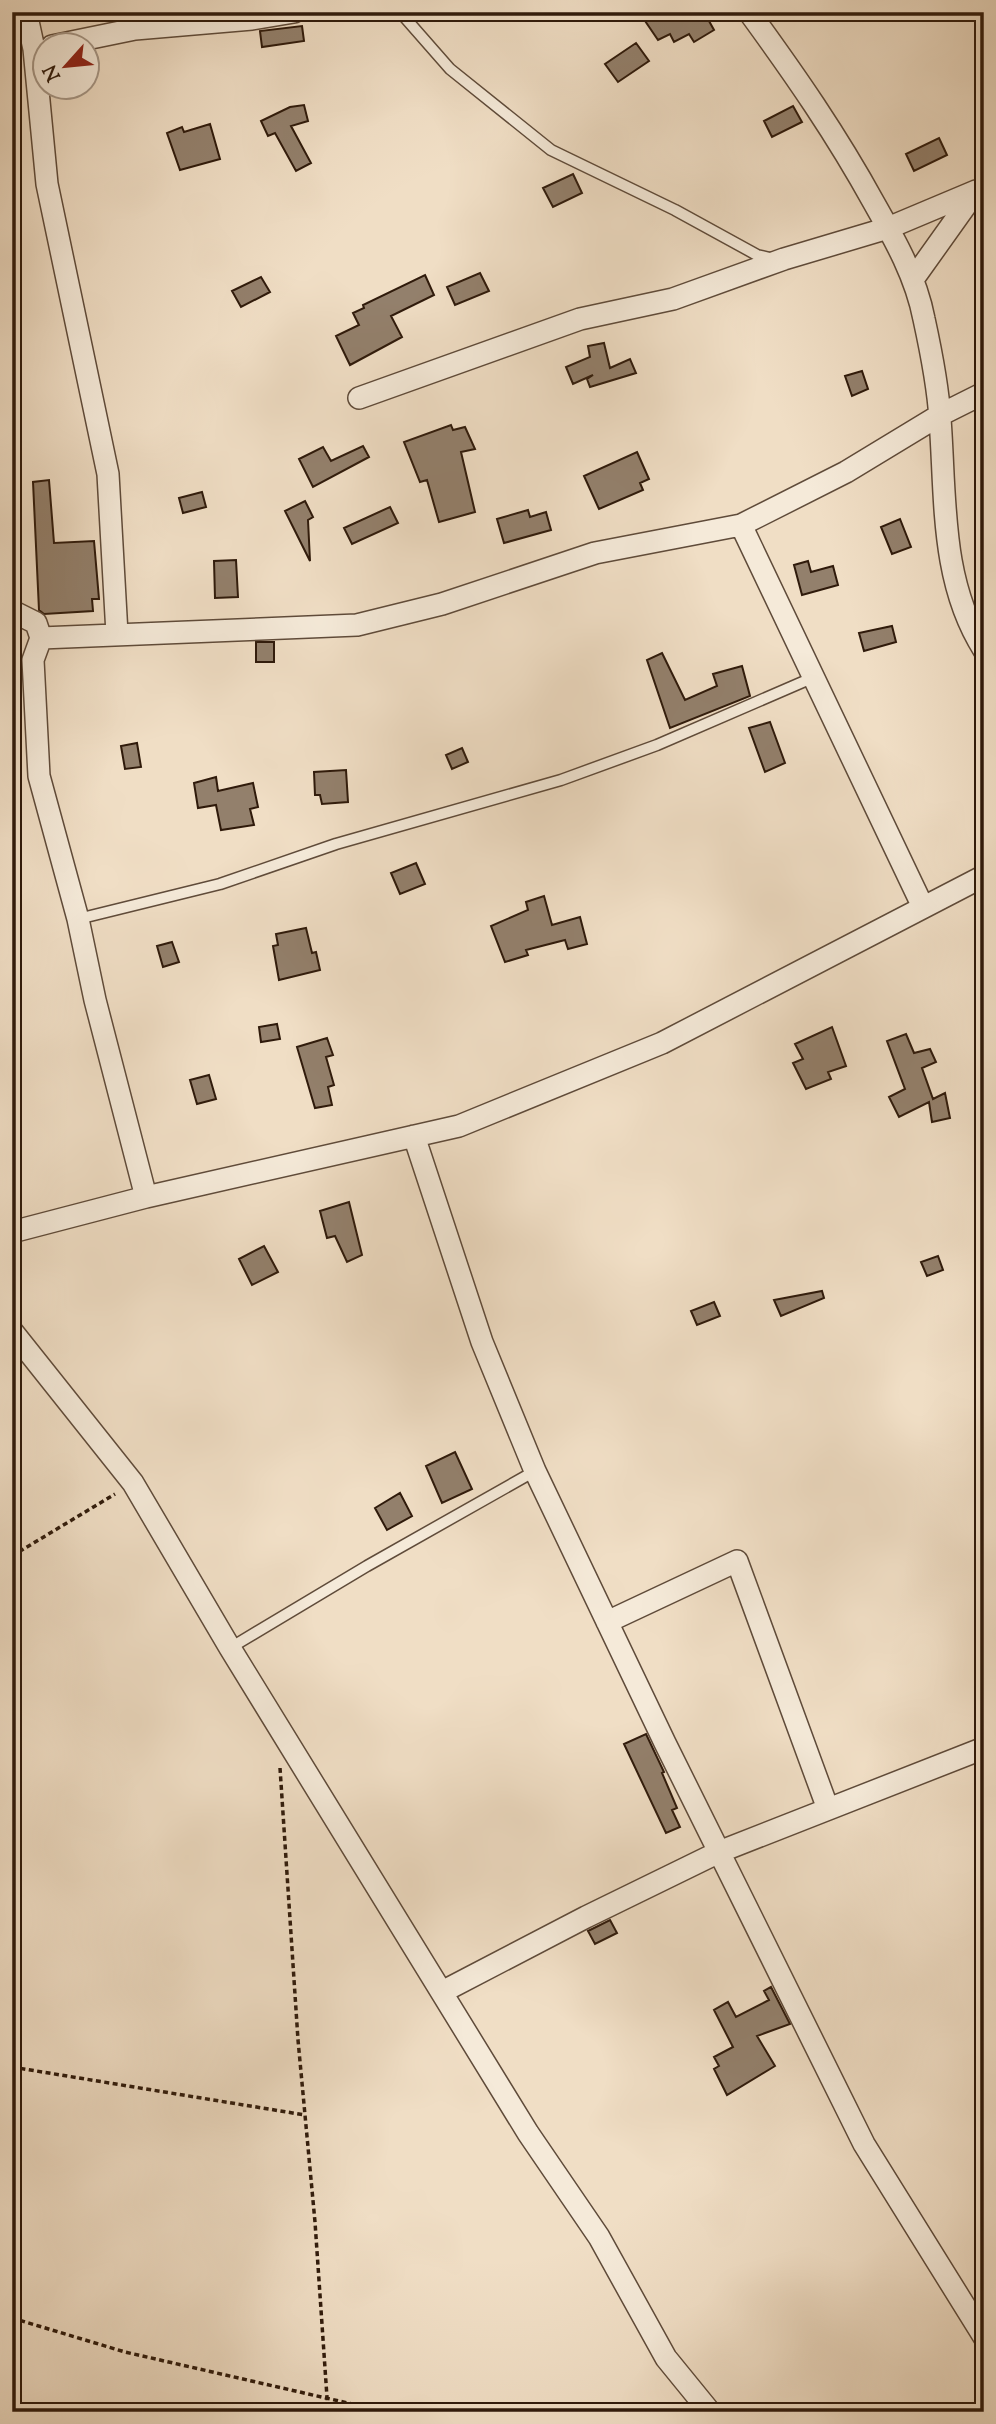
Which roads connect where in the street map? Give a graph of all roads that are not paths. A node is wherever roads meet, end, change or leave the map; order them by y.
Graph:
1 (26, 12) edge
2 (294, 12) edge
3 (400, 12) edge
4 (749, 12) edge
5 (36, 32) edge
6 (102, 36) edge
7 (45, 102) edge
8 (980, 186) edge
9 (888, 228) junction
10 (783, 259) junction
11 (914, 278) junction
12 (984, 393) edge
13 (359, 398) dead end
14 (940, 415) junction
15 (741, 525) junction
16 (12, 611) edge
17 (117, 634) junction
18 (41, 638) junction
19 (984, 650) edge
20 (811, 678) junction
21 (984, 876) edge
22 (923, 907) junction
23 (78, 919) junction
24 (414, 1136) junction
25 (146, 1197) junction
26 (12, 1232) edge
27 (12, 1331) edge
28 (535, 1471) junction
29 (607, 1622) junction
30 (230, 1648) junction
31 (984, 1748) edge
32 (828, 1809) junction
33 (719, 1852) junction
34 (442, 1992) junction
35 (984, 2337) edge
36 (710, 2412) edge

1 - 5 street
2 - 6 street
3 - 10 lane
4 - 9 street
7 - 17 street
8 - 9 street
8 - 11 street
9 - 10 street
9 - 11 street
10 - 13 street
11 - 14 street
12 - 14 street
14 - 15 street
14 - 19 street
15 - 17 street
15 - 20 street
16 - 18 street
17 - 18 street
18 - 23 street
20 - 22 street
20 - 23 lane
21 - 22 street
22 - 24 street
23 - 25 street
24 - 25 street
24 - 28 street
25 - 26 street
27 - 30 street
28 - 29 street
28 - 30 lane
29 - 32 street
29 - 33 street
30 - 34 street
31 - 32 street
32 - 33 street
33 - 34 street
33 - 35 street
34 - 36 street

